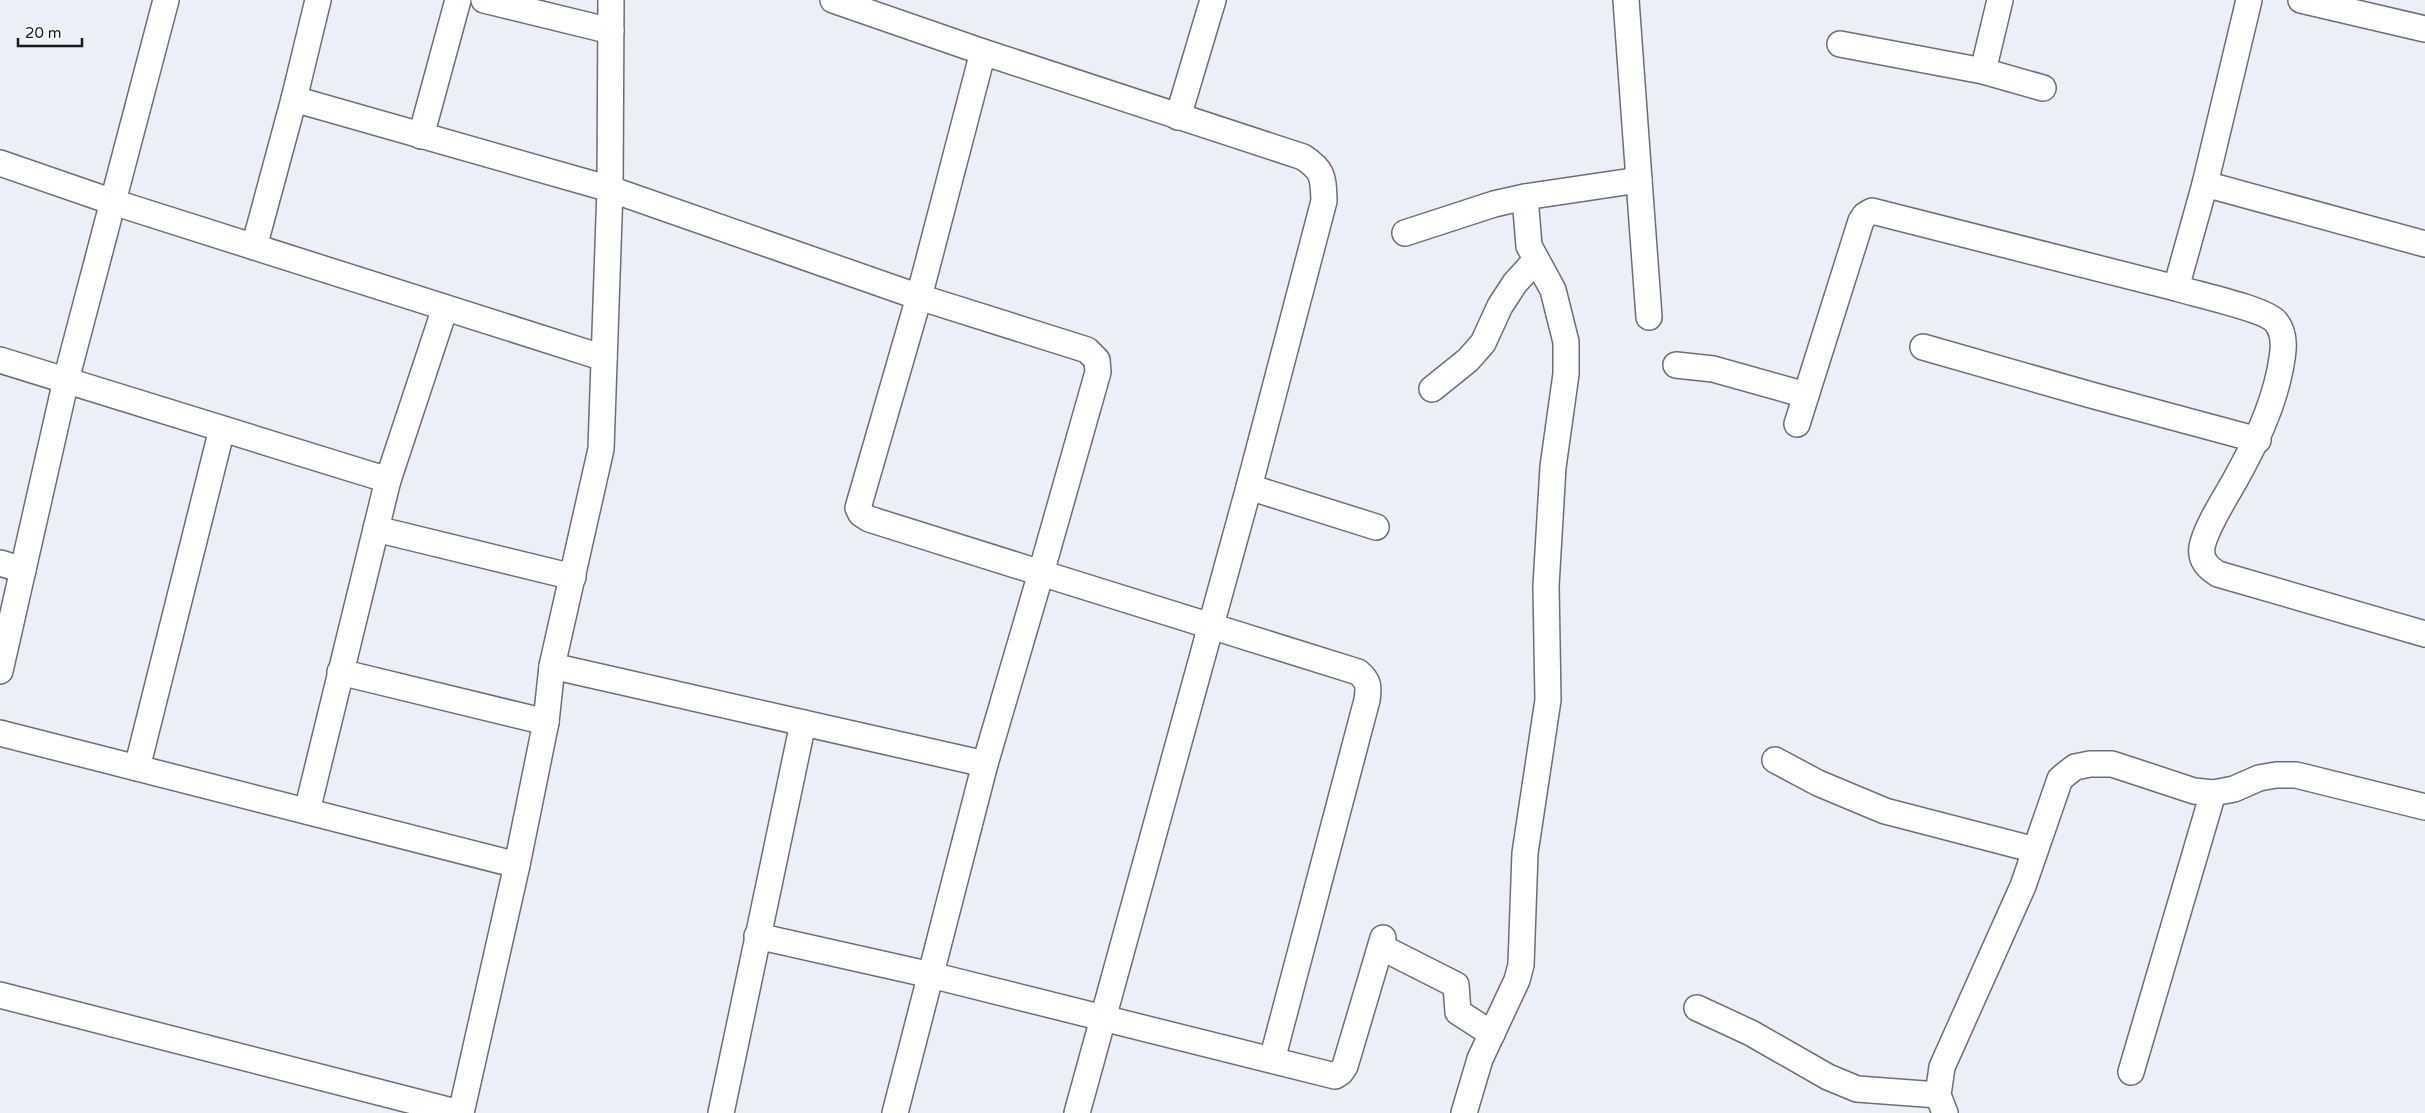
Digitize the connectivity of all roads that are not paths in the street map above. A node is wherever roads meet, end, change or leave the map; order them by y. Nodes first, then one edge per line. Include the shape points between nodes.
1 (166, 0) edge
2 (318, 0) edge
3 (458, 0) edge
4 (484, 0) edge
5 (611, 0) edge
6 (833, 0) edge
7 (1213, 0) edge
8 (1626, 0) edge
9 (2000, 0) edge
10 (2249, 0) edge
11 (2301, 0) edge
12 (2377, 8) edge
13 (2425, 28) edge
14 (611, 31) junction
15 (1840, 44) dead end
16 (983, 52) junction
17 (1982, 71) junction
18 (2043, 88) dead end
19 (294, 99) junction
20 (1178, 117) junction
21 (421, 136) junction
22 (0, 163) edge
23 (1639, 180) junction
24 (2206, 184) junction
25 (610, 190) junction
26 (1525, 197) junction
27 (113, 202) junction
28 (1405, 233) dead end
29 (2425, 244) edge
30 (254, 247) junction
31 (1536, 260) junction
32 (2176, 288) junction
33 (919, 297) junction
34 (445, 308) junction
35 (1650, 317) dead end
36 (1923, 347) dead end
37 (604, 358) junction
38 (0, 360) edge
39 (1676, 365) dead end
40 (66, 380) junction
41 (1432, 389) dead end
42 (1806, 395) junction
43 (1797, 424) dead end
44 (222, 429) junction
45 (2258, 440) junction
46 (388, 480) junction
47 (1249, 487) junction
48 (1376, 527) dead end
49 (376, 529) junction
50 (12, 567) edge
51 (1040, 573) junction
52 (573, 577) junction
53 (1210, 626) junction
54 (2425, 634) edge
55 (552, 666) junction
56 (0, 671) edge
57 (340, 672) junction
58 (546, 722) junction
59 (803, 723) junction
60 (0, 733) edge
61 (1775, 760) dead end
62 (985, 764) junction
63 (137, 768) junction
64 (2213, 793) junction
65 (2425, 807) edge
66 (307, 811) junction
67 (2036, 850) junction
68 (517, 865) junction
69 (757, 936) junction
70 (931, 975) junction
71 (0, 995) edge
72 (1697, 1008) dead end
73 (1104, 1017) junction
74 (1492, 1034) junction
75 (1272, 1060) junction
76 (2131, 1072) dead end
77 (1941, 1104) edge
78 (460, 1113) edge
79 (721, 1113) edge
80 (895, 1113) edge
81 (1077, 1113) edge
82 (1464, 1113) edge

1 - 27 street
2 - 19 street
3 - 21 street
4 - 14 street
5 - 14 street
6 - 16 street
7 - 20 street
8 - 23 street
9 - 17 street
10 - 24 street
11 - 12 street
12 - 13 street
14 - 25 street
15 - 17 street
16 - 20 street
16 - 33 street
17 - 18 street
19 - 21 street
19 - 30 street
20 - 47 street via 1303,157 1318,167 1323,180 1324,201
21 - 25 street
22 - 27 street
23 - 26 street
23 - 35 street
24 - 29 street
24 - 32 street
25 - 33 street
25 - 37 street
26 - 28 street
26 - 31 street via 1529,246
27 - 30 street
27 - 40 street
30 - 34 street
31 - 41 street via 1500,306 1483,343 1468,360
31 - 74 street via 1553,290 1566,342 1566,374 1553,467 1546,577 1548,700 1524,853 1521,965
32 - 42 street via 1872,211 1861,221
32 - 45 street via 2260,312 2276,321 2283,338 2283,354
33 - 51 street via 1087,350 1097,360 1098,372
33 - 51 street via 858,508 870,519
34 - 37 street
34 - 46 street
36 - 45 street
37 - 52 street via 601,449
38 - 40 street
39 - 42 street via 1713,369
40 - 44 street
40 - 50 street
42 - 43 street
44 - 46 street
44 - 63 street
45 - 54 street via 2202,547 2203,560 2208,568 2218,574
46 - 49 street
47 - 48 street
47 - 53 street
49 - 52 street
49 - 57 street
50 - 56 street
51 - 53 street
51 - 62 street
52 - 55 street
53 - 73 street
53 - 75 street via 1358,672 1366,678 1369,687
55 - 58 street
55 - 59 street
57 - 58 street
57 - 66 street
58 - 68 street
59 - 62 street
59 - 69 street
60 - 63 street
61 - 67 street via 1818,783 1885,811
62 - 70 street
63 - 66 street
64 - 65 street via 2234,789 2258,778 2296,775
64 - 67 street via 2194,791 2112,764 2076,767 2060,779
64 - 76 street
66 - 68 street
67 - 77 street via 1942,1067
68 - 78 street
69 - 70 street
69 - 79 street
70 - 73 street
70 - 80 street
71 - 78 street
72 - 77 street via 1857,1089
73 - 75 street
73 - 81 street
74 - 75 street via 1458,1012 1456,985 1382,943 1342,1072 1335,1076 1326,1075
74 - 82 street via 1480,1059

